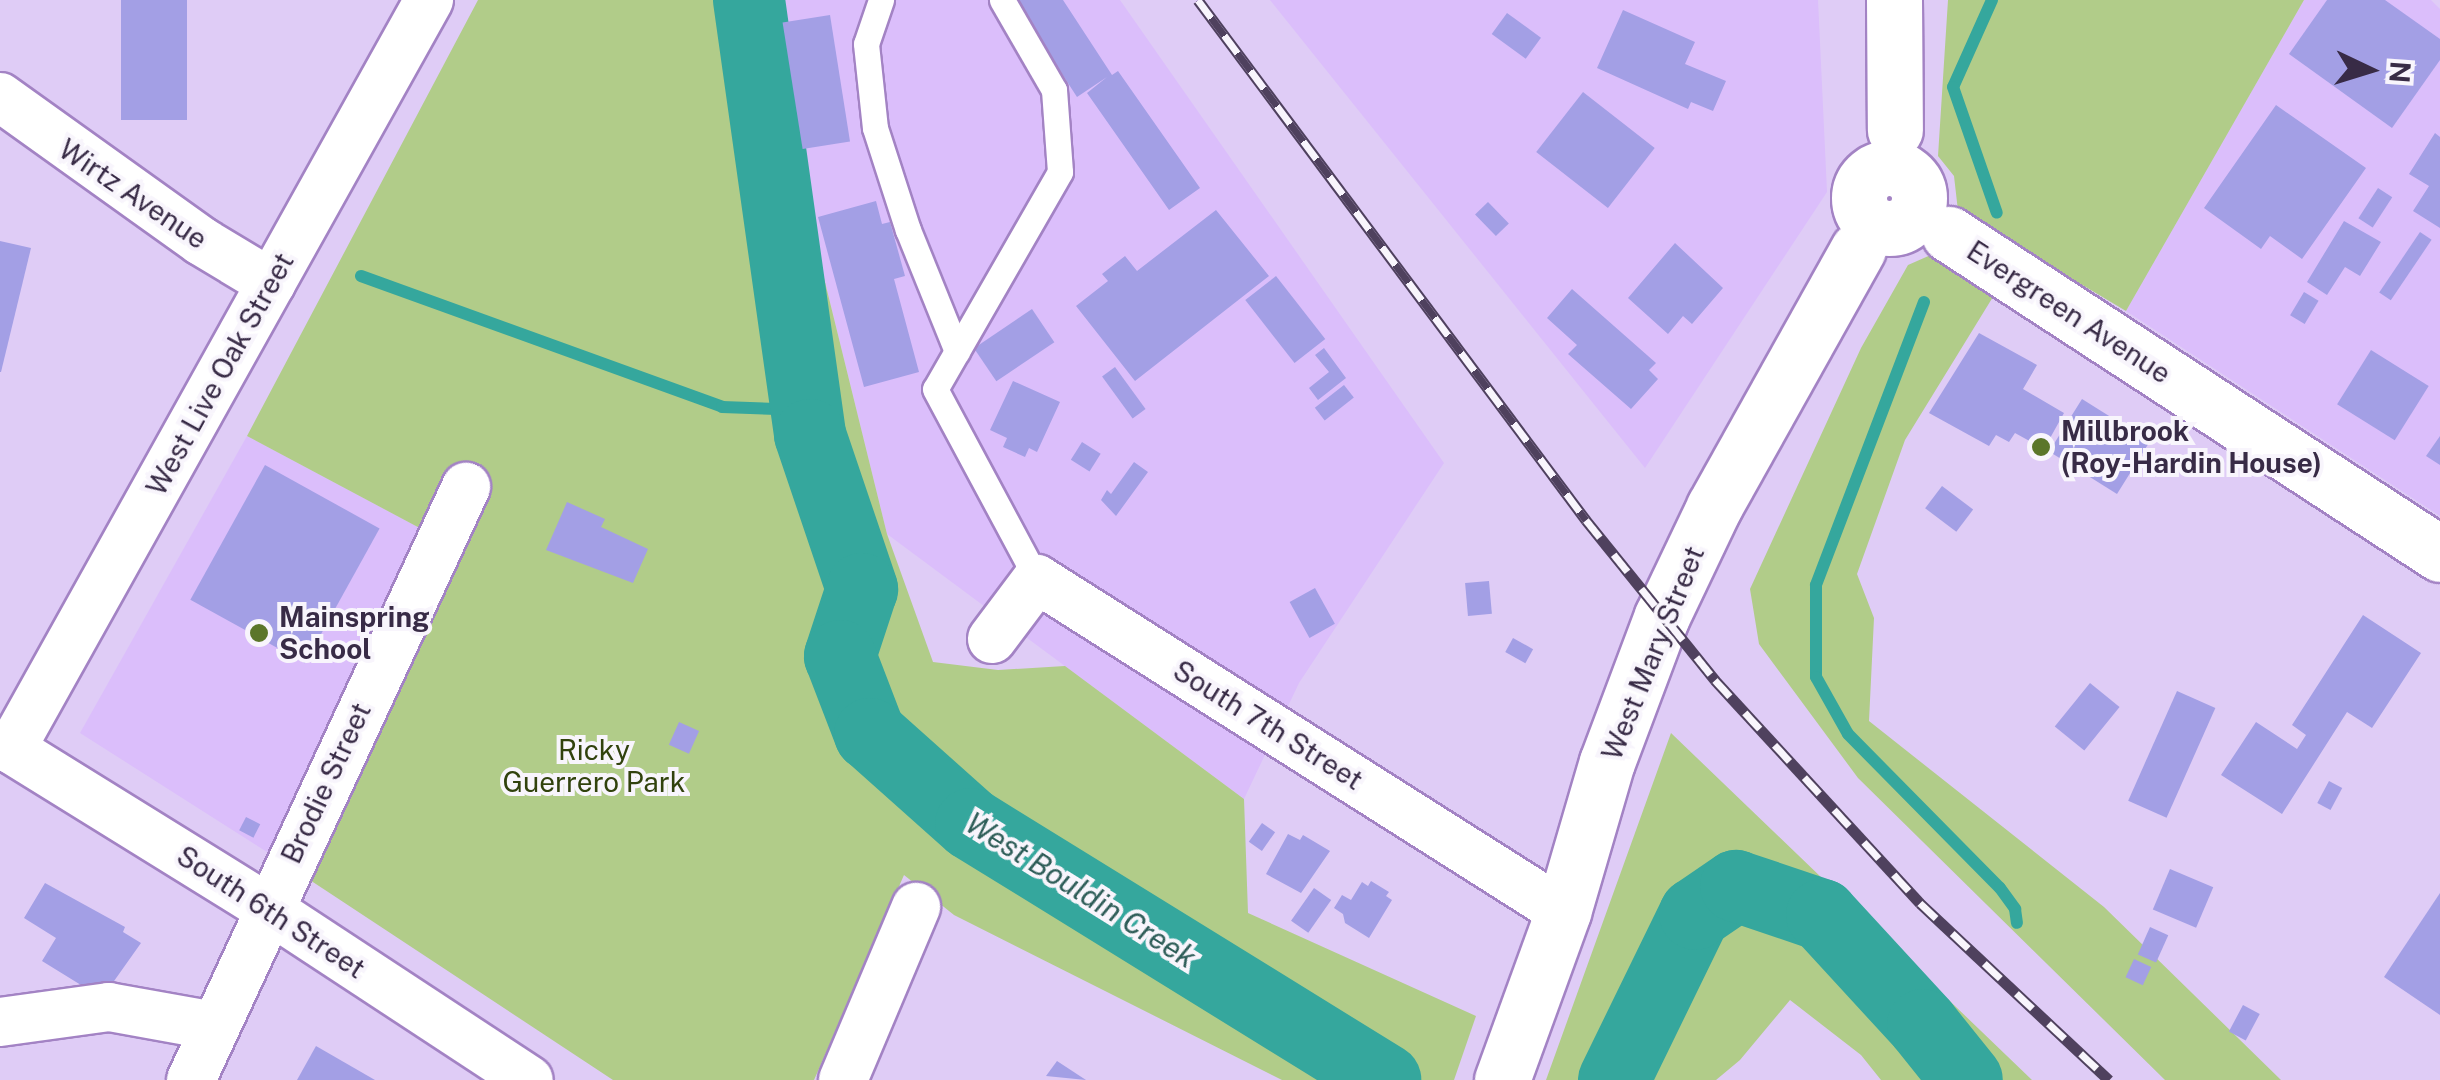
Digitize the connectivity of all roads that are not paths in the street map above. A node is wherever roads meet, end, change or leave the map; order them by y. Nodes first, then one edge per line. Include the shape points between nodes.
1 (429, 0) edge
2 (881, 0) edge
3 (1002, 0) edge
4 (1894, 0) edge
5 (0, 97) edge
6 (1896, 202) junction
7 (271, 283) junction
8 (956, 351) junction
9 (466, 487) dead end
10 (2440, 554) edge
11 (1037, 578) junction
12 (992, 639) dead end
13 (11, 748) joint
14 (916, 907) dead end
15 (267, 908) junction
16 (1562, 912) junction
17 (0, 1022) edge
18 (215, 1026) junction
19 (191, 1080) edge
20 (529, 1080) edge
21 (843, 1080) edge
22 (1502, 1080) edge

1 - 7 street, West Live Oak Street
2 - 8 lane via 866,44 875,128
3 - 8 lane via 1054,90 1060,172
4 - 6 street, West Mary Street
5 - 7 street, Wirtz Avenue
6 - 10 street, Evergreen Avenue
6 - 16 street, West Mary Street via 1714,506 1662,616 1607,762
7 - 13 street, West Live Oak Street
8 - 11 lane via 935,389
9 - 15 street, Brodie Street
11 - 12 street
11 - 16 street, South 7th Street
13 - 15 street, South 6th Street
14 - 21 street
15 - 18 street, Brodie Street
15 - 20 street, South 6th Street
16 - 22 street, West Mary Street
17 - 18 street via 109,1006
18 - 19 street, Brodie Street

